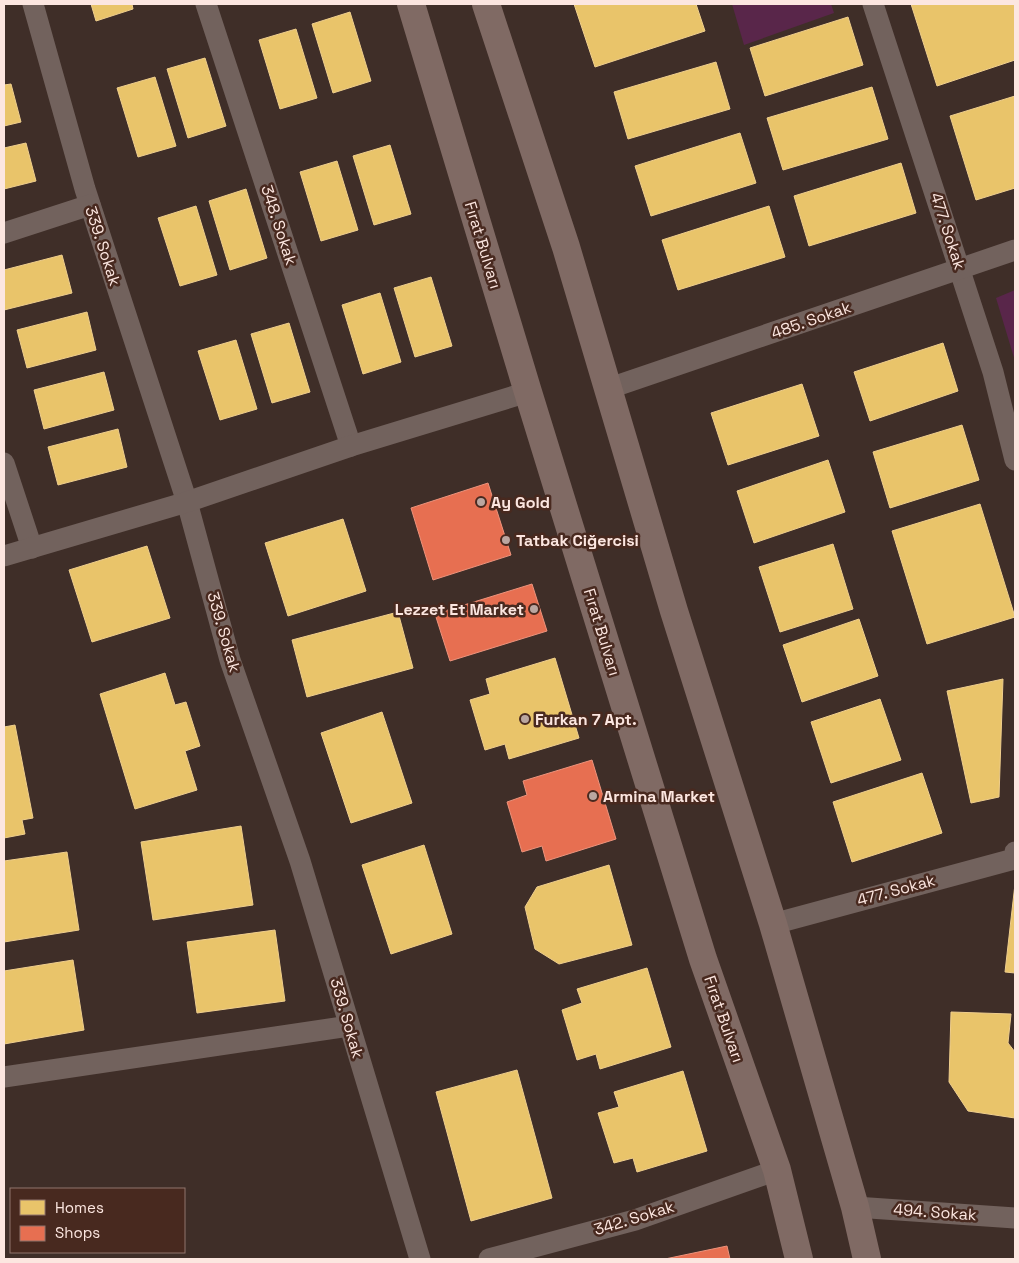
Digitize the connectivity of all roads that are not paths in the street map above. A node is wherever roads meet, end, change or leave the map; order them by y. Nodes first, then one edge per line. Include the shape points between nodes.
1 (33, 4) edge
2 (206, 4) edge
3 (411, 4) edge
4 (486, 4) edge
5 (872, 4) edge
6 (90, 205) junction
7 (4, 233) edge
8 (1015, 250) edge
9 (960, 269) junction
10 (607, 389) junction
11 (528, 392) junction
12 (351, 446) junction
13 (1015, 460) edge
14 (4, 463) edge
15 (187, 502) junction
16 (32, 548) junction
17 (4, 556) edge
18 (1015, 852) edge
19 (773, 924) junction
20 (349, 1026) junction
21 (4, 1077) edge
22 (777, 1170) junction
23 (854, 1207) junction
24 (1015, 1218) edge
25 (420, 1259) edge
26 (489, 1259) edge
27 (799, 1259) edge
28 (867, 1259) edge

1 - 6 street, 339. Sokak
2 - 12 street, 348. Sokak
3 - 11 main road, Fırat Bulvarı
4 - 10 main road via 566,247
5 - 9 street, 477. Sokak
6 - 7 street
6 - 15 street, 339. Sokak
8 - 9 street, 485. Sokak
9 - 10 street, 485. Sokak
9 - 13 street, 477. Sokak via 993,372
10 - 19 main road
11 - 12 street
11 - 22 main road, Fırat Bulvarı via 703,959
12 - 15 street
14 - 16 street
15 - 16 street
15 - 20 street, 339. Sokak via 230,660 300,861
16 - 17 street
18 - 19 street, 477. Sokak via 1014,859
19 - 23 main road
20 - 21 street
20 - 25 street, 339. Sokak
22 - 26 street, 342. Sokak via 635,1220
22 - 27 main road, Fırat Bulvarı
23 - 24 street, 494. Sokak
23 - 28 main road

